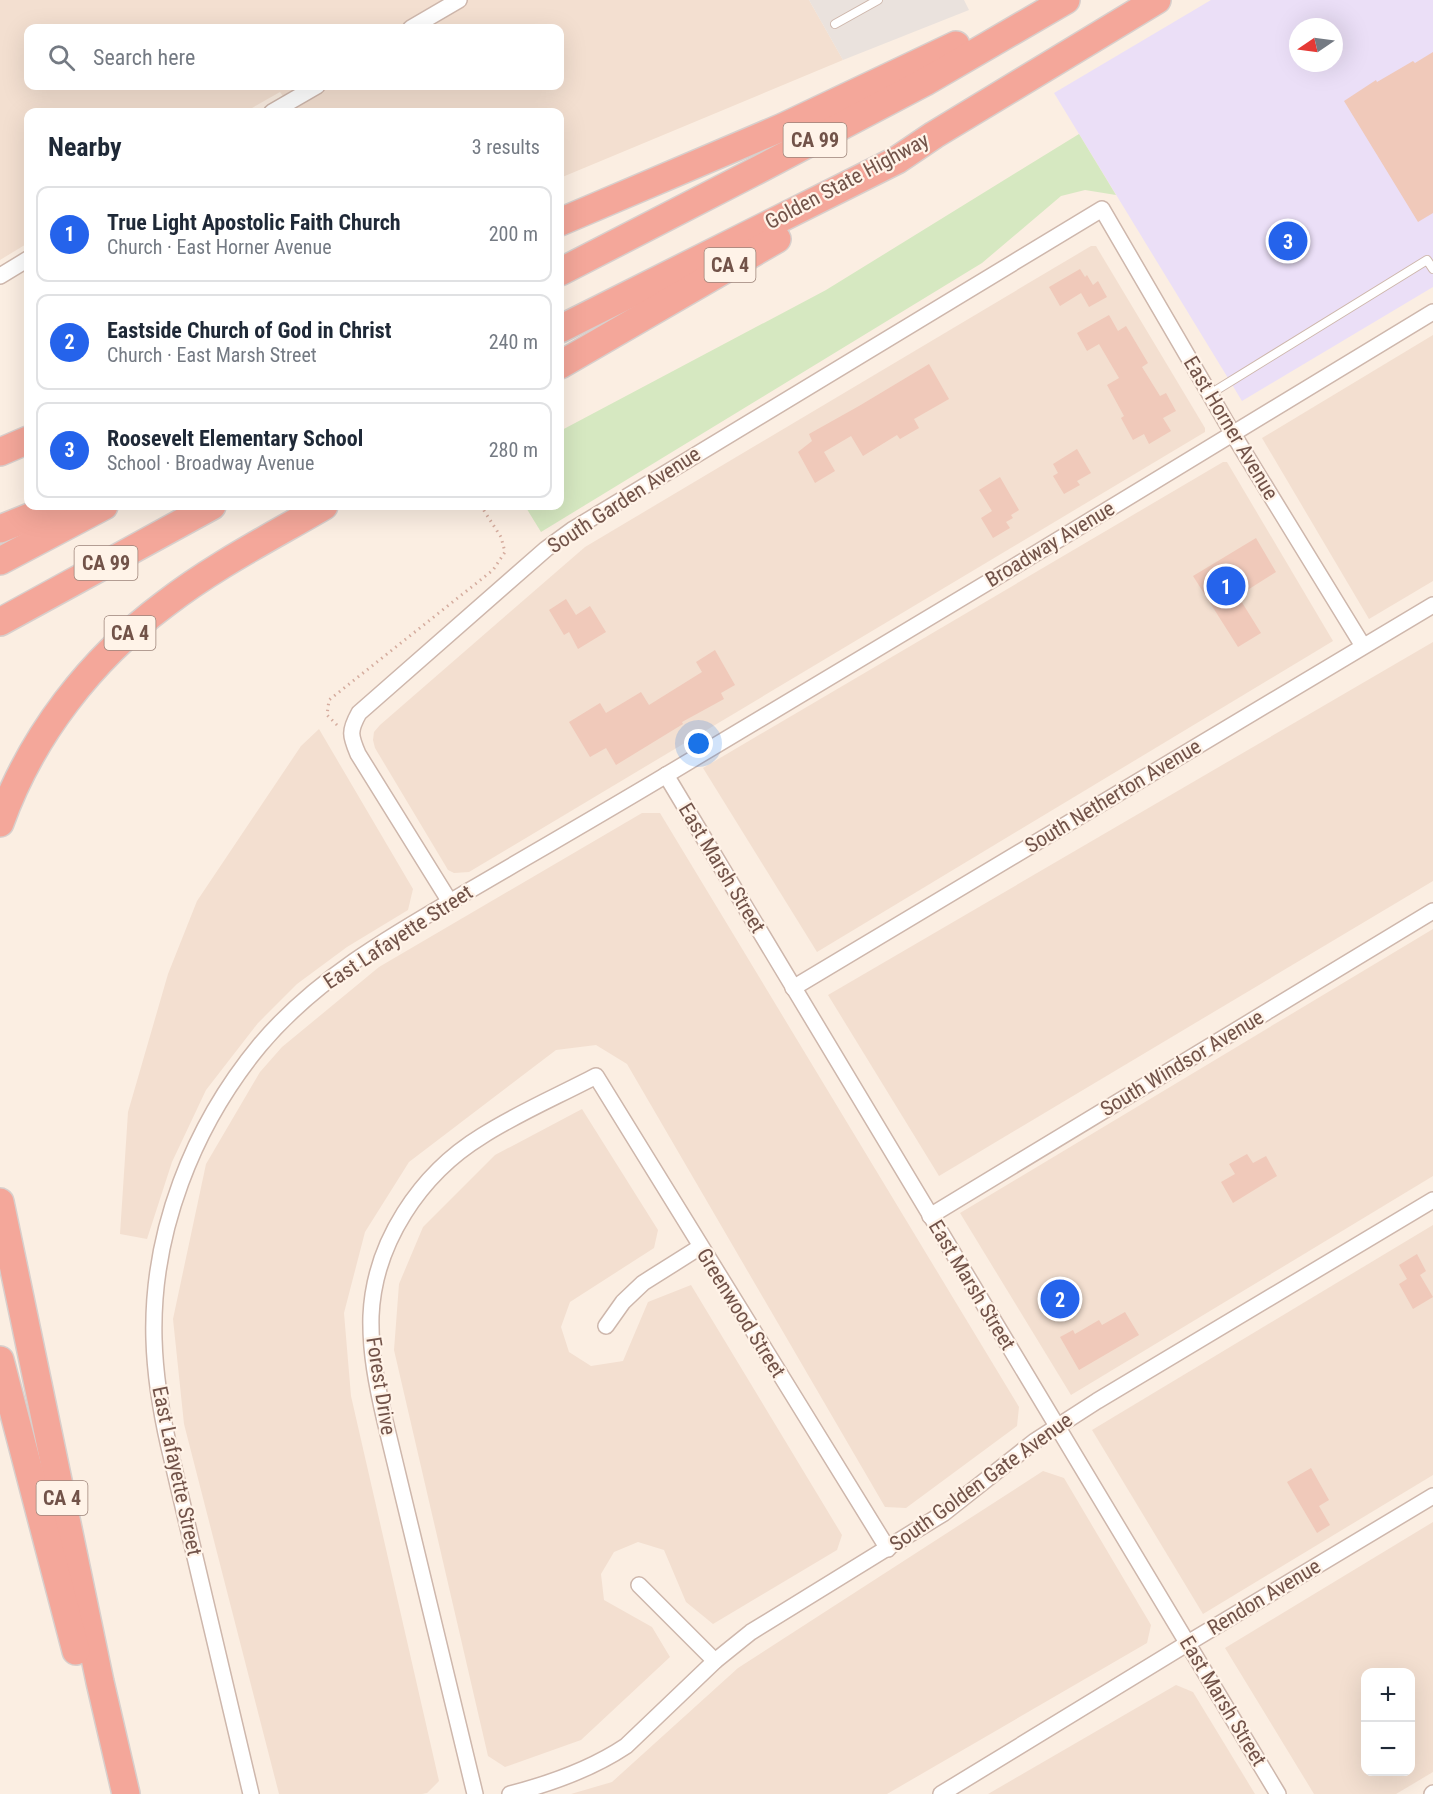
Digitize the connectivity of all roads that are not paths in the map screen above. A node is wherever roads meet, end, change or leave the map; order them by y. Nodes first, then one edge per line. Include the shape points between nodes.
1 (459, 0) edge
2 (878, 0) edge
3 (1045, 0) edge
4 (1066, 0) edge
5 (1157, 0) edge
6 (418, 24) edge
7 (836, 24) dead end
8 (309, 90) edge
9 (279, 108) edge
10 (897, 160) junction
11 (1102, 208) joint
12 (564, 220) edge
13 (24, 261) edge
14 (1433, 269) edge
15 (564, 270) edge
16 (0, 276) edge
17 (1433, 312) edge
18 (564, 327) edge
19 (564, 363) edge
20 (1210, 394) junction
21 (1233, 434) junction
22 (24, 442) edge
23 (0, 452) edge
24 (47, 510) edge
25 (96, 510) edge
26 (205, 510) edge
27 (317, 510) edge
28 (0, 529) edge
29 (0, 561) edge
30 (1433, 605) edge
31 (0, 622) edge
32 (1363, 646) junction
33 (666, 775) junction
34 (0, 823) edge
35 (450, 902) junction
36 (1433, 911) edge
37 (793, 988) junction
38 (596, 1076) joint
39 (1433, 1200) edge
40 (0, 1202) edge
41 (930, 1216) junction
42 (700, 1247) junction
43 (606, 1326) dead end
44 (0, 1360) edge
45 (1057, 1426) junction
46 (1433, 1496) edge
47 (888, 1549) junction
48 (639, 1585) dead end
49 (1188, 1643) junction
50 (715, 1661) junction
51 (116, 1794) edge
52 (126, 1794) edge
53 (251, 1794) edge
54 (475, 1794) edge
55 (510, 1794) edge
56 (941, 1794) edge
57 (1278, 1794) edge

1 - 6 street
2 - 7 lane
3 - 12 highway via 783,127
4 - 15 highway, CA 99 via 915,87
5 - 10 highway, Golden State Highway / CA 99
8 - 9 street
10 - 18 highway, Golden State Highway / CA 99
10 - 19 highway, CA 4 via 792,231
11 - 20 street, East Horner Avenue
11 - 35 street, South Garden Avenue via 572,530 359,714 351,738 358,754
13 - 16 street
14 - 20 lane via 1427,260
17 - 21 street, Broadway Avenue
20 - 21 street, East Horner Avenue
21 - 32 street, East Horner Avenue
21 - 33 street, Broadway Avenue
22 - 23 highway
24 - 28 highway
25 - 29 highway, CA 99
26 - 31 highway, CA 99
27 - 34 highway, CA 4 via 165,603 103,658 47,727
30 - 32 street, South Netherton Avenue
32 - 37 street, South Netherton Avenue
33 - 35 street, East Lafayette Street
33 - 37 street, East Marsh Street
35 - 53 street, East Lafayette Street via 372,948 313,992 261,1044 217,1106 200,1139 184,1173 166,1232 155,1306 160,1404
36 - 41 street, South Windsor Avenue
37 - 41 street, East Marsh Street
38 - 42 street, Greenwood Street
38 - 54 street, Forest Drive via 482,1136 441,1168 406,1208 383,1255 376,1281 371,1315 375,1378
39 - 45 street, South Golden Gate Avenue
40 - 52 highway, CA 4
41 - 45 street, East Marsh Street
42 - 43 street via 643,1283
42 - 47 street, Greenwood Street
44 - 51 highway
45 - 47 street, South Golden Gate Avenue via 944,1513
45 - 49 street, East Marsh Street
46 - 49 street, Rendon Avenue
47 - 50 street, South Golden Gate Avenue via 751,1632
48 - 50 street
49 - 56 street, Rendon Avenue
49 - 57 street, East Marsh Street
50 - 55 street, South Golden Gate Avenue via 610,1757

